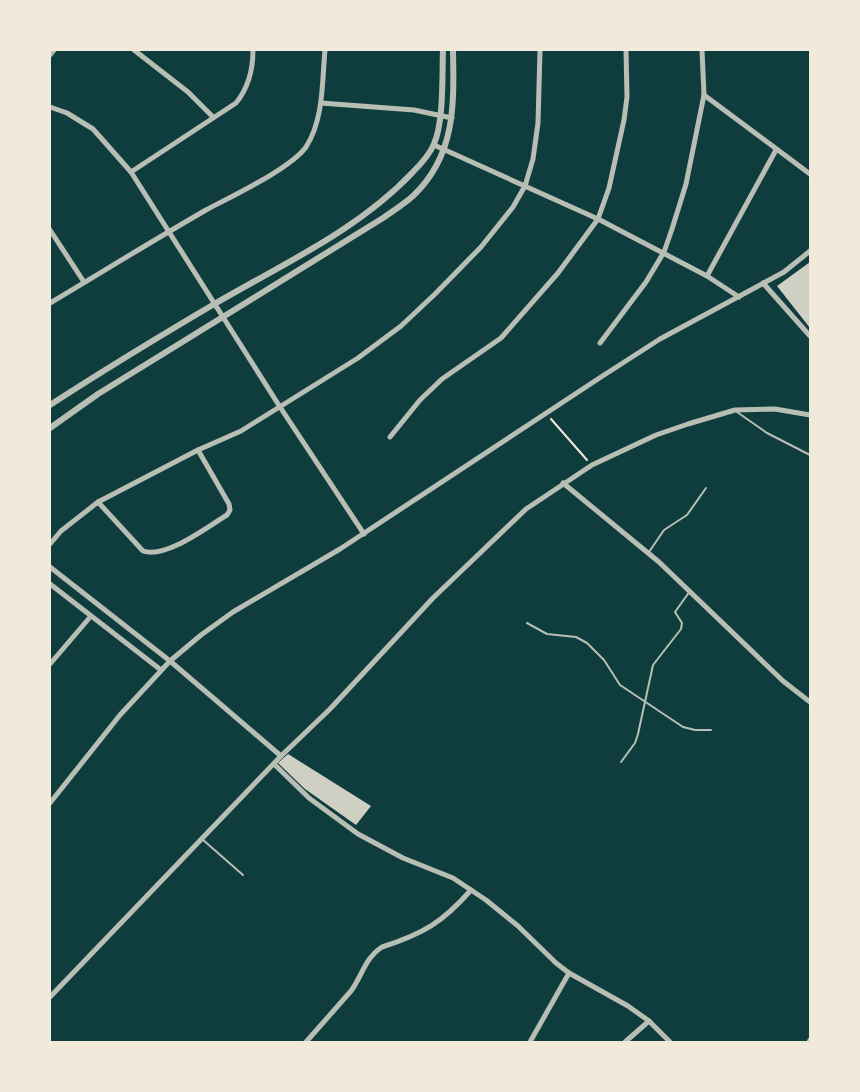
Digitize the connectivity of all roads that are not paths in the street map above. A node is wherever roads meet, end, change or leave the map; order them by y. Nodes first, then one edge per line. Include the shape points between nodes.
1 (54, 50) edge
2 (134, 50) edge
3 (253, 50) edge
4 (325, 50) edge
5 (443, 50) edge
6 (453, 50) edge
7 (540, 50) edge
8 (626, 50) edge
9 (702, 50) edge
10 (50, 55) edge
11 (704, 95) junction
12 (321, 103) junction
13 (50, 107) edge
14 (440, 115) junction
15 (213, 117) junction
16 (452, 118) junction
17 (434, 145) junction
18 (445, 149) junction
19 (776, 150) junction
20 (131, 172) junction
21 (810, 174) edge
22 (525, 186) junction
23 (598, 219) junction
24 (50, 230) edge
25 (170, 231) junction
26 (810, 250) edge
27 (664, 252) junction
28 (707, 276) junction
29 (84, 282) junction
30 (764, 283) junction
31 (739, 297) junction
32 (50, 303) edge
33 (215, 304) junction
34 (223, 316) junction
35 (810, 336) edge
36 (600, 343) dead end
37 (50, 405) edge
38 (280, 407) junction
39 (735, 410) junction
40 (810, 415) edge
41 (50, 428) edge
42 (390, 437) dead end
43 (198, 450) junction
44 (810, 455) edge
45 (563, 483) junction
46 (706, 488) dead end
47 (98, 501) junction
48 (364, 534) junction
49 (50, 544) edge
50 (648, 554) junction
51 (50, 567) edge
52 (50, 584) edge
53 (690, 591) junction
54 (91, 616) junction
55 (527, 623) dead end
56 (170, 661) junction
57 (50, 664) edge
58 (161, 670) junction
59 (646, 702) junction
60 (810, 702) edge
61 (711, 730) dead end
62 (281, 756) junction
63 (621, 762) dead end
64 (274, 764) junction
65 (50, 803) edge
66 (202, 839) junction
67 (243, 875) dead end
68 (471, 890) junction
69 (569, 973) junction
70 (50, 998) edge
71 (649, 1021) junction
72 (306, 1042) edge
73 (530, 1042) edge
74 (625, 1042) edge
75 (670, 1042) edge

1 - 10 street
2 - 15 street
3 - 15 street via 251,77 244,93 236,103
4 - 12 street
5 - 14 street
6 - 16 street
7 - 22 street via 538,123
8 - 23 street via 627,97 613,170
9 - 11 street
11 - 19 street
11 - 27 street via 686,184
12 - 14 street
12 - 25 street via 305,148 288,164
13 - 20 street via 93,129
14 - 16 street
14 - 17 street
15 - 20 street
16 - 18 street
17 - 18 street
17 - 33 street via 393,193 358,220
18 - 22 street
18 - 34 street via 432,173 413,195 383,219
19 - 21 street
19 - 28 street
20 - 25 street
22 - 23 street
22 - 38 street via 481,247 401,326
23 - 27 street
23 - 42 street via 558,273 501,338 442,379
24 - 29 street
25 - 29 street
25 - 33 street
26 - 30 street
27 - 28 street
27 - 36 street
28 - 31 street
29 - 32 street
30 - 31 street
30 - 35 street
31 - 48 street via 660,339
33 - 34 street
33 - 37 street
34 - 38 street
34 - 41 street
38 - 43 street via 241,431
38 - 48 street
39 - 40 street via 775,409
39 - 44 lane via 767,433
39 - 45 street via 656,435
43 - 47 street
43 - 47 street via 230,510 166,551 143,551
45 - 50 street
45 - 62 street via 526,509 470,561
46 - 50 lane via 687,515 664,530
47 - 49 street
48 - 56 street via 233,612
50 - 53 street
51 - 56 street
52 - 54 street
53 - 59 lane via 675,612 681,629 653,665
53 - 60 street
54 - 57 street
54 - 58 street
55 - 59 lane via 547,634 576,637 587,643 620,685
56 - 58 street
56 - 62 street
58 - 65 street
59 - 61 lane via 683,727
59 - 63 lane via 635,743
62 - 64 street
64 - 66 street
64 - 68 street via 309,798 358,834
66 - 67 lane
66 - 70 street
68 - 69 street
68 - 72 street via 436,924 374,952 351,991
69 - 71 street
69 - 73 street
71 - 74 street
71 - 75 street

